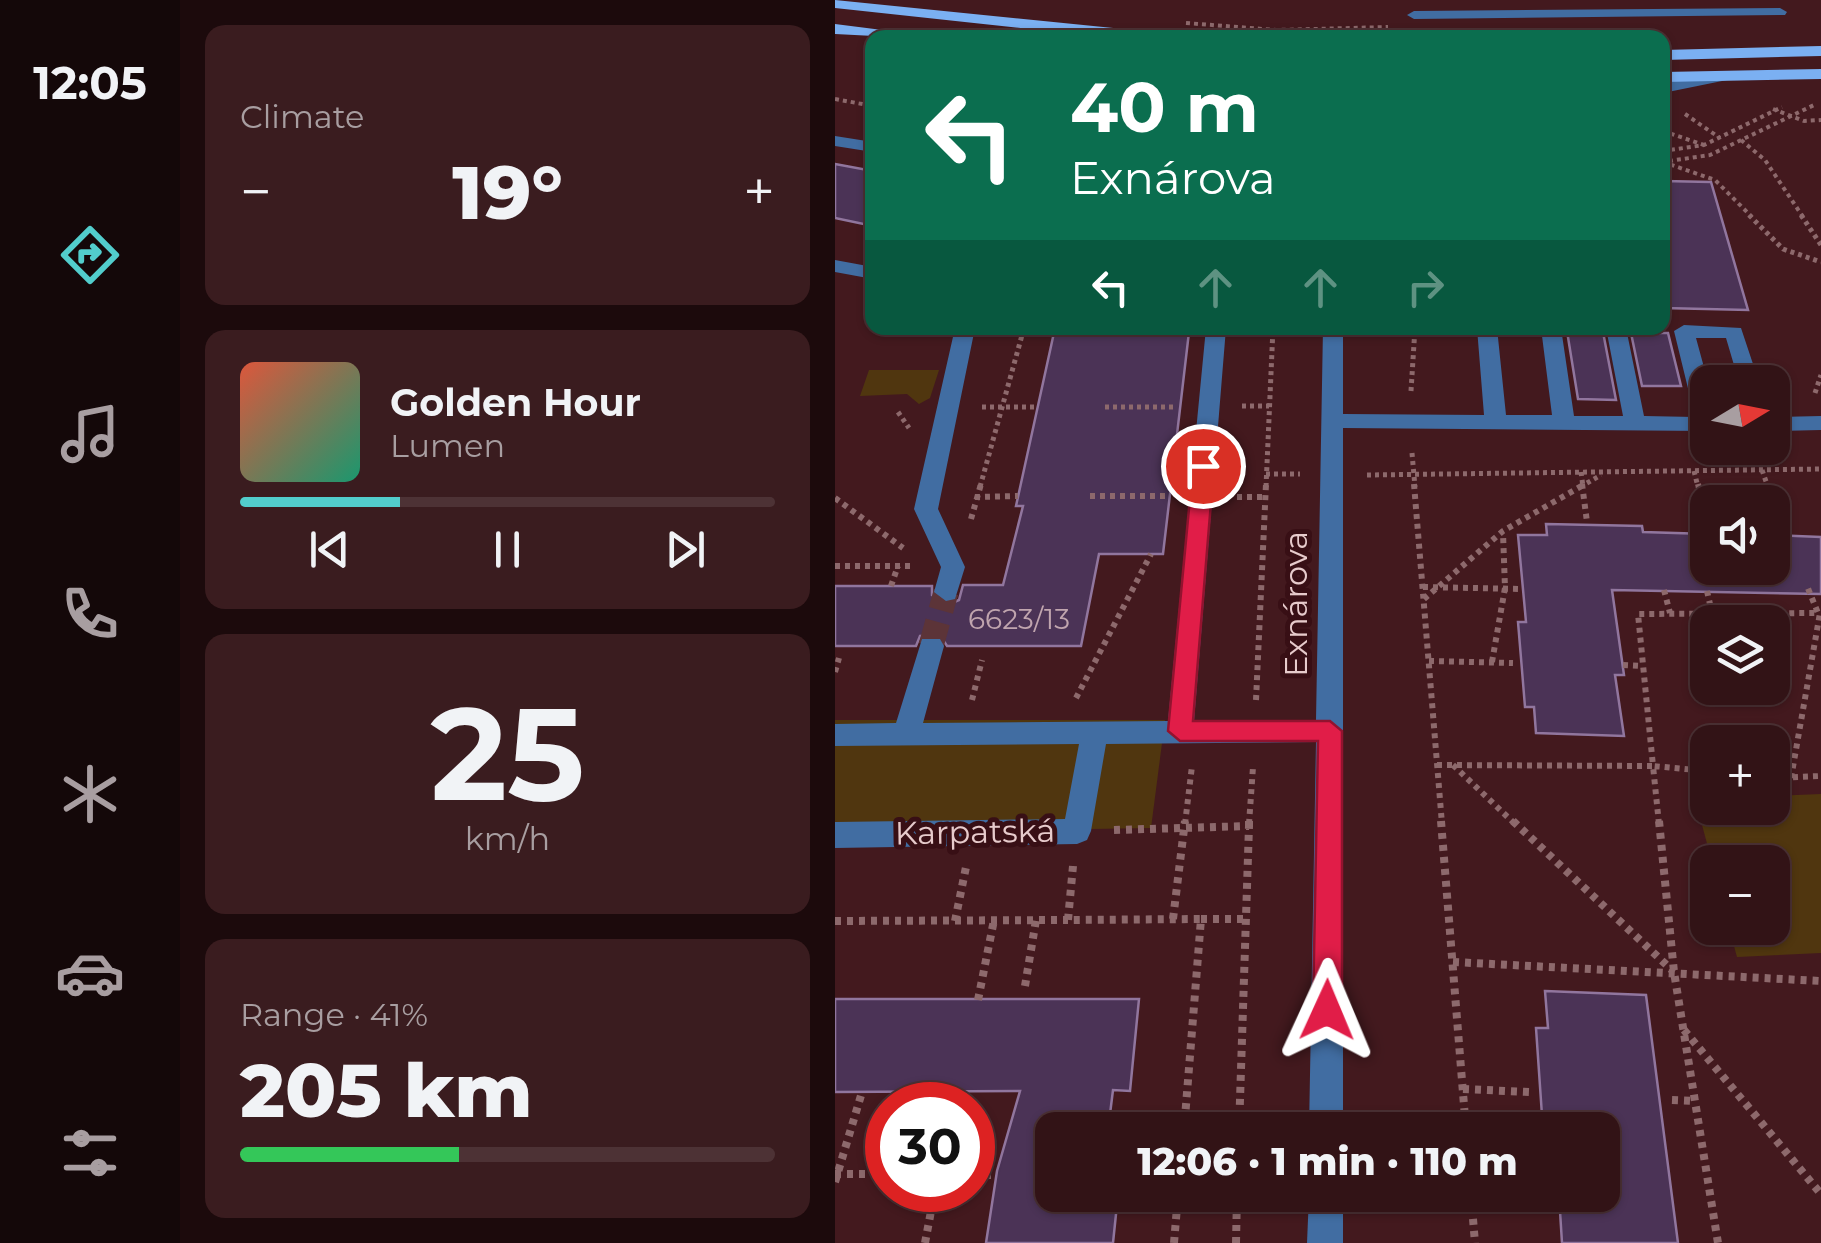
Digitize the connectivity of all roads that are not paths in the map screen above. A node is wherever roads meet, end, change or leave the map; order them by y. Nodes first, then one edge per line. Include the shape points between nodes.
1 (835, 4) edge
2 (1780, 12) dead end
3 (1414, 19) edge
4 (835, 29) edge
5 (1086, 30) edge
6 (865, 33) edge
7 (1821, 51) edge
8 (1670, 55) edge
9 (1821, 74) edge
10 (1670, 77) edge
11 (1721, 77) junction
12 (1670, 87) edge
13 (835, 141) edge
14 (865, 146) edge
15 (835, 266) edge
16 (865, 272) edge
17 (963, 335) edge
18 (1216, 335) edge
19 (1333, 335) edge
20 (1488, 335) edge
21 (1552, 335) edge
22 (1618, 335) edge
23 (1693, 365) edge
24 (1744, 365) edge
25 (1332, 422) junction
26 (1690, 422) edge
27 (1496, 424) junction
28 (1564, 424) junction
29 (1635, 424) junction
30 (1790, 424) edge
31 (1821, 424) edge
32 (946, 592) tunnel mouth
33 (931, 646) tunnel mouth
34 (1188, 731) junction
35 (1330, 731) junction
36 (906, 734) junction
37 (1094, 734) junction
38 (835, 735) edge
39 (835, 835) edge
40 (1326, 1112) edge
41 (1325, 1212) edge
42 (1325, 1243) edge

1 - 5 main road
2 - 3 street
4 - 6 main road
7 - 8 main road
9 - 11 main road
10 - 11 main road
11 - 12 street
13 - 14 street
15 - 16 street
17 - 32 street via 926,509 953,567
18 - 34 street
19 - 25 street, Exnárova
20 - 27 street
21 - 28 street
22 - 29 street
23 - 24 street via 1684,331 1734,332
25 - 27 street
25 - 35 street, Exnárova
26 - 29 street
27 - 28 street
28 - 29 street
30 - 31 street
33 - 36 street
34 - 35 street
34 - 37 street
35 - 40 street
36 - 37 street
36 - 38 street
37 - 39 street, Karpatská via 1077,830
41 - 42 street

